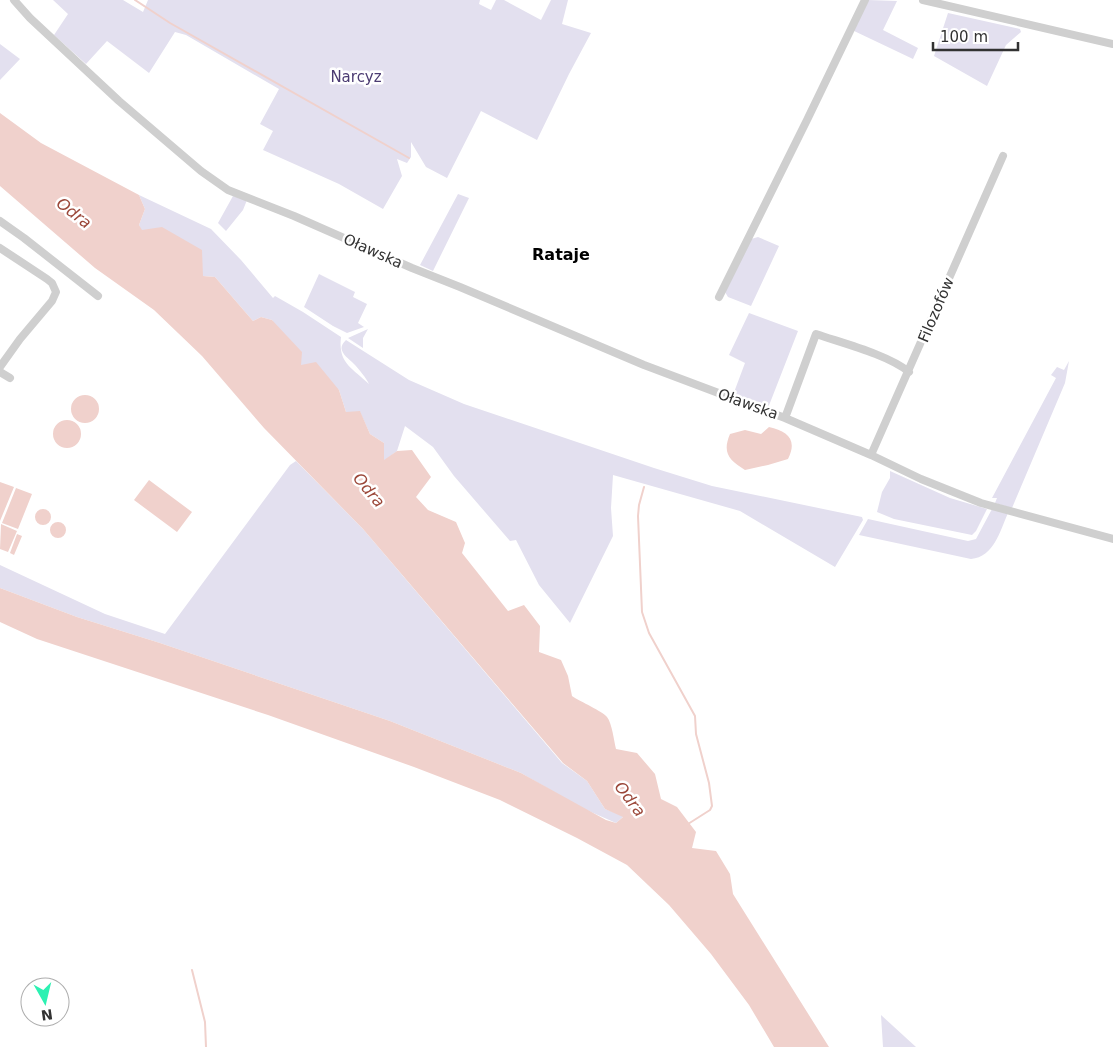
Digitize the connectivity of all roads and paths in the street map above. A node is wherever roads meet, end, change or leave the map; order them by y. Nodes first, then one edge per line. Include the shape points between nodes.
1 (14, 0) edge
2 (865, 0) edge
3 (923, 0) edge
4 (1113, 44) edge
5 (1003, 156) dead end
6 (0, 221) edge
7 (0, 248) edge
8 (98, 296) dead end
9 (718, 297) dead end
10 (0, 367) edge
11 (0, 372) edge
12 (909, 372) junction
13 (10, 378) dead end
14 (785, 418) junction
15 (871, 455) junction
16 (1113, 539) edge

1 - 14 street, Oławska via 119,101 228,190 644,365
2 - 9 street
3 - 4 street
5 - 12 street, Filozofów
6 - 8 street
7 - 10 street via 47,279 56,292
11 - 13 street
12 - 14 street, Oławska via 903,366 864,350 816,334
12 - 15 street, Filozofów
14 - 15 street, Oławska
15 - 16 street, Oławska via 980,503

